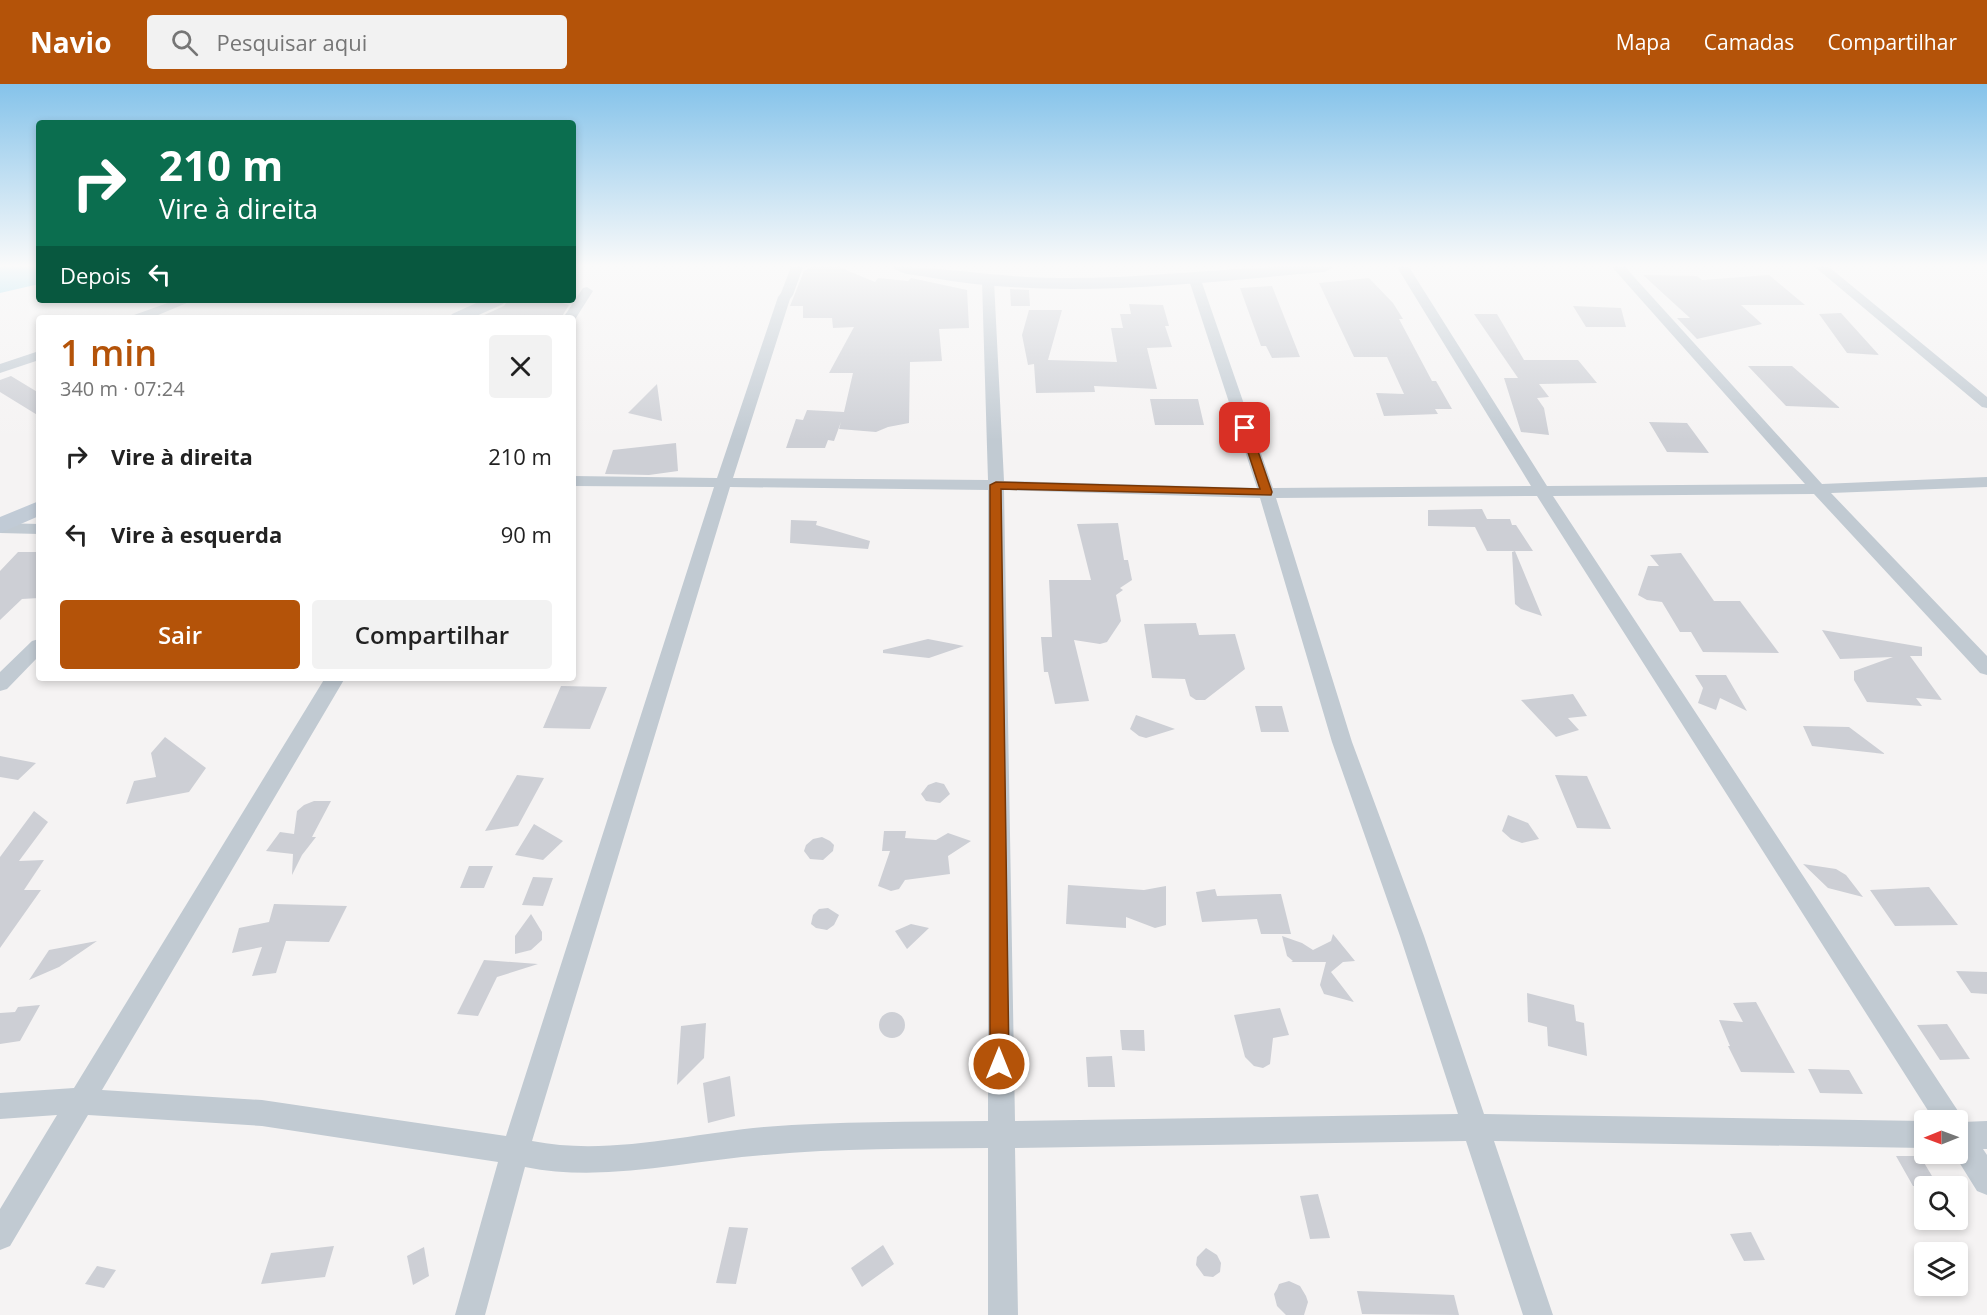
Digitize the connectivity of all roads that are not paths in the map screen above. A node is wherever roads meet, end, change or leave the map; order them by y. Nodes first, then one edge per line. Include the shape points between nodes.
1 (775, 324) edge
2 (990, 324) edge
3 (1210, 324) edge
4 (1439, 324) edge
5 (1670, 324) edge
6 (1891, 324) edge
7 (36, 356) edge
8 (0, 369) edge
9 (1987, 404) edge
10 (576, 482) edge
11 (1987, 482) edge
12 (723, 483) junction
13 (996, 485) junction
14 (1818, 489) junction
15 (1267, 492) junction
16 (1543, 492) junction
17 (36, 509) edge
18 (0, 527) edge
19 (36, 529) edge
20 (36, 648) edge
21 (1987, 668) edge
22 (332, 681) edge
23 (0, 684) edge
24 (80, 1101) junction
25 (0, 1106) edge
26 (1942, 1110) edge
27 (1477, 1127) junction
28 (1000, 1133) junction
29 (1968, 1133) edge
30 (1914, 1135) edge
31 (1987, 1135) edge
32 (515, 1151) junction
33 (1968, 1151) edge
34 (1987, 1181) edge
35 (0, 1236) edge
36 (470, 1315) edge
37 (1003, 1315) edge
38 (1538, 1315) edge

1 - 12 street
2 - 13 street
3 - 15 street
4 - 16 street
5 - 14 street
6 - 9 street
7 - 8 street
10 - 12 street
11 - 14 street
12 - 13 street
12 - 32 street
13 - 15 street
13 - 28 street
14 - 16 street
14 - 21 street
15 - 16 street
15 - 27 street via 1342,742
16 - 26 street
17 - 18 main road
18 - 19 street
20 - 23 street
22 - 24 street
24 - 25 street
24 - 32 street via 262,1113
24 - 35 street
27 - 28 street
27 - 30 street
27 - 38 street
28 - 32 street via 822,1137 606,1159 554,1159
28 - 37 street
29 - 31 street
32 - 36 street
33 - 34 street

